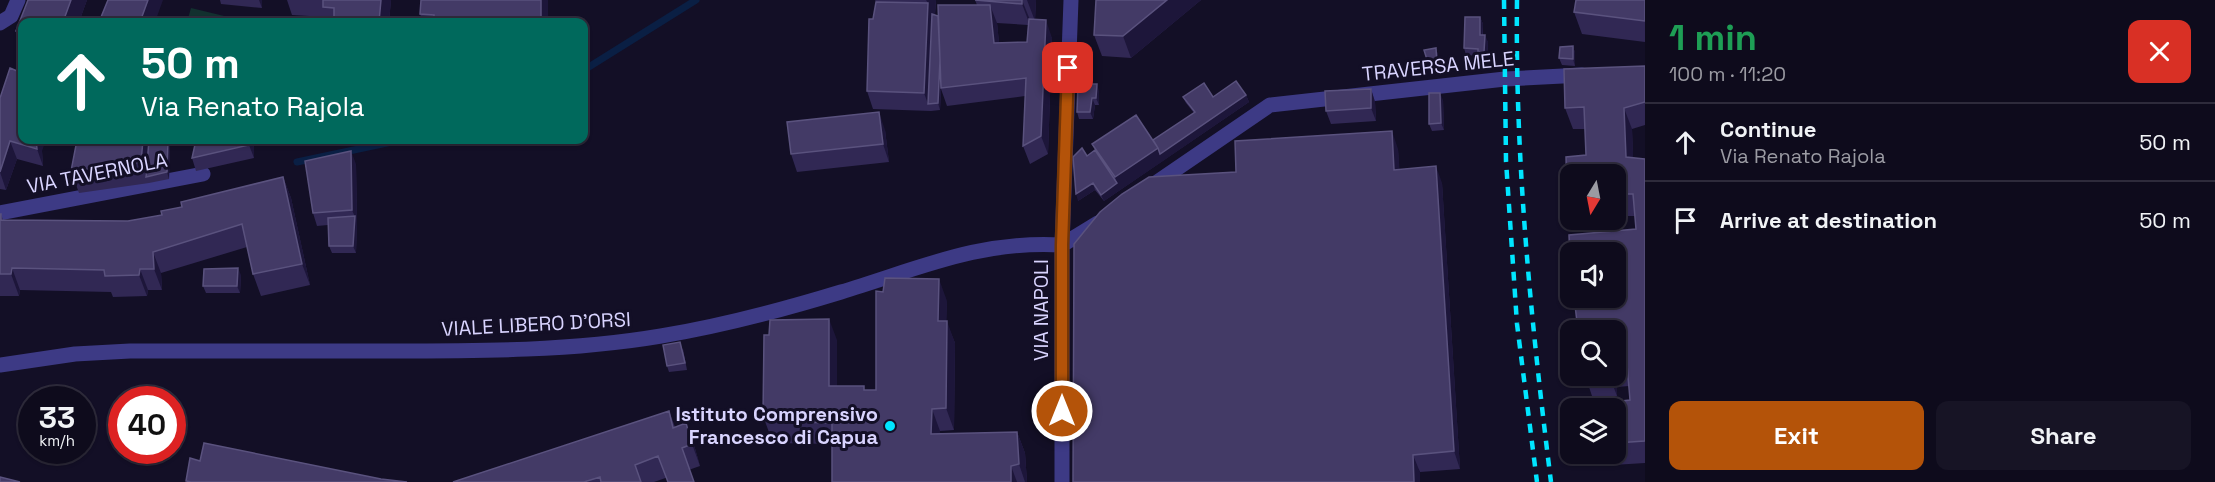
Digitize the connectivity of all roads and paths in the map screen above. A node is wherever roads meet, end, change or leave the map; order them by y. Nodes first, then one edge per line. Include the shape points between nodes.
1 (18, 0) edge
2 (1071, 0) edge
3 (0, 23) edge
4 (1598, 74) edge
5 (203, 174) dead end
6 (1142, 193) edge
7 (0, 213) edge
8 (1112, 213) edge
9 (1062, 245) junction
10 (0, 365) edge
11 (1062, 482) edge

1 - 3 street via 11,16
2 - 9 street, VIA NAPOLI
4 - 6 street, TRAVERSA MELE via 1505,79 1270,105
5 - 7 street, VIA TAVERNOLA
8 - 9 street
9 - 10 street, VIALE LIBERO D'ORSI via 994,246 702,329 613,344 464,351 130,351
9 - 11 street, VIA NAPOLI

